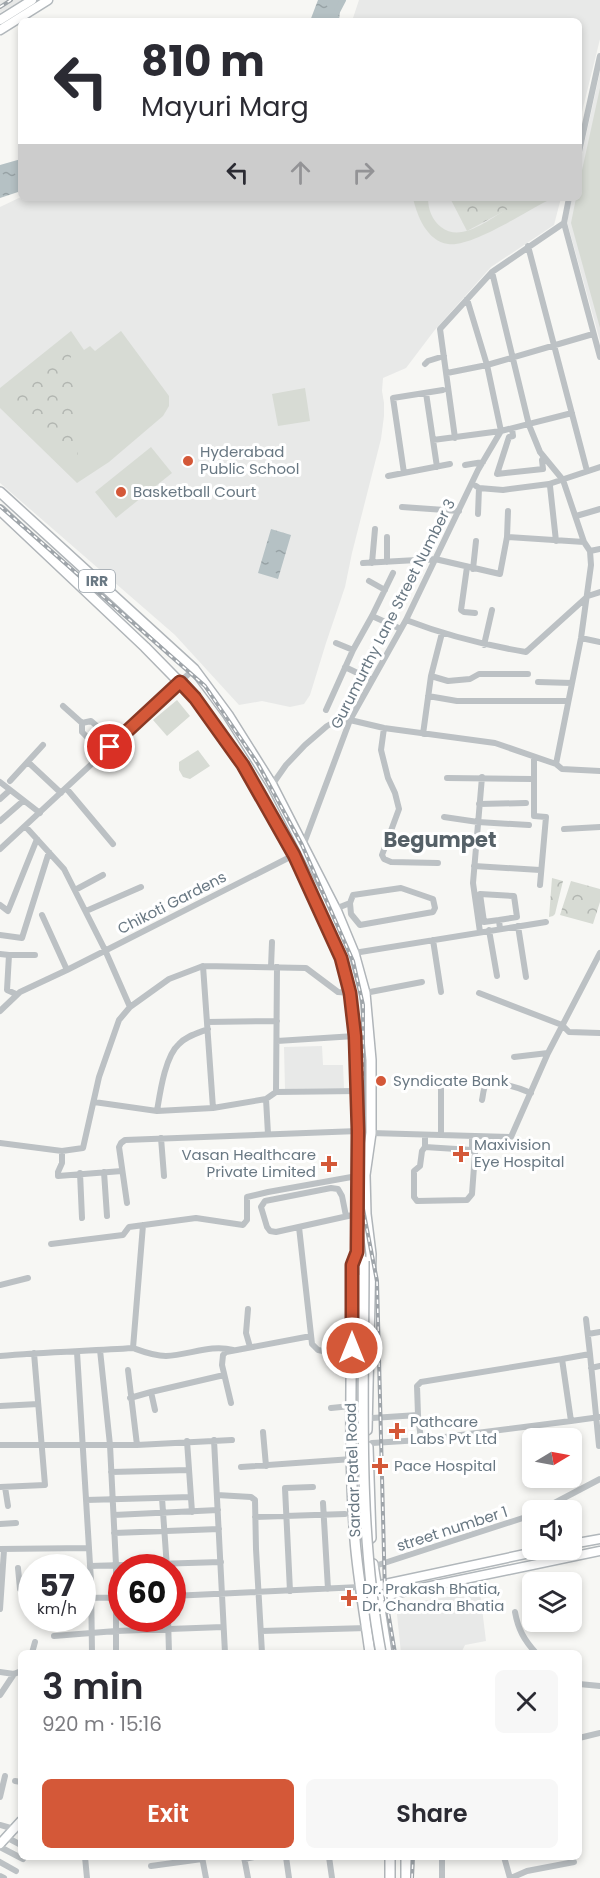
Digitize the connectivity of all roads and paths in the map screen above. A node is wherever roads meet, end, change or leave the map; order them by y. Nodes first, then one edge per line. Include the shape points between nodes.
1 (32, 0) edge
2 (48, 0) edge
3 (19, 18) edge
4 (18, 19) edge
5 (0, 20) edge
6 (0, 30) edge
7 (600, 56) edge
8 (582, 138) edge
9 (568, 201) edge
10 (564, 223) junction
11 (528, 246) junction
12 (492, 272) junction
13 (467, 299) junction
14 (593, 334) junction
15 (554, 345) junction
16 (444, 356) junction
17 (513, 357) junction
18 (600, 357) edge
19 (424, 364) dead end
20 (488, 365) junction
21 (447, 374) junction
22 (443, 390) dead end
23 (426, 393) junction
24 (572, 413) junction
25 (529, 425) junction
26 (512, 429) junction
27 (501, 431) junction
28 (455, 438) junction
29 (433, 440) junction
30 (544, 457) junction
31 (483, 462) junction
32 (450, 464) dead end
33 (465, 465) dead end
34 (437, 466) junction
35 (600, 467) edge
36 (587, 471) junction
37 (404, 473) junction
38 (388, 476) dead end
39 (563, 480) junction
40 (476, 486) junction
41 (550, 486) dead end
42 (0, 492) edge
43 (402, 507) dead end
44 (600, 509) edge
45 (0, 510) edge
46 (459, 511) junction
47 (508, 511) dead end
48 (478, 514) dead end
49 (576, 516) junction
50 (375, 529) dead end
51 (387, 537) dead end
52 (507, 537) junction
53 (476, 541) dead end
54 (556, 541) junction
55 (584, 542) junction
56 (600, 549) edge
57 (590, 551) junction
58 (435, 559) junction
59 (372, 562) junction
60 (387, 562) junction
61 (363, 563) dead end
62 (470, 568) junction
63 (393, 573) dead end
64 (369, 581) dead end
65 (385, 591) junction
66 (600, 592) edge
67 (588, 596) junction
68 (492, 610) dead end
69 (475, 613) dead end
70 (372, 616) junction
71 (406, 620) junction
72 (400, 629) junction
73 (442, 633) junction
74 (581, 638) junction
75 (600, 642) edge
76 (336, 643) dead end
77 (484, 645) junction
78 (353, 650) junction
79 (345, 667) junction
80 (194, 669) junction
81 (528, 674) dead end
82 (431, 676) junction
83 (372, 680) junction
84 (180, 682) junction
85 (538, 682) dead end
86 (572, 683) junction
87 (428, 696) junction
88 (568, 701) junction
89 (63, 706) dead end
90 (326, 710) dead end
91 (350, 720) junction
92 (82, 723) junction
93 (384, 728) junction
94 (100, 734) junction
95 (423, 734) junction
96 (43, 745) dead end
97 (112, 745) junction
98 (534, 757) junction
99 (28, 762) junction
100 (556, 764) junction
101 (600, 771) edge
102 (482, 777) junction
103 (447, 778) dead end
104 (533, 779) junction
105 (10, 781) dead end
106 (0, 782) edge
107 (272, 785) junction
108 (10, 790) junction
109 (64, 790) junction
110 (0, 799) edge
111 (23, 801) junction
112 (526, 803) dead end
113 (479, 804) junction
114 (40, 813) junction
115 (444, 818) dead end
116 (0, 821) edge
117 (478, 822) junction
118 (529, 825) dead end
119 (25, 826) junction
120 (600, 827) edge
121 (564, 829) dead end
122 (37, 839) junction
123 (113, 844) dead end
124 (303, 846) junction
125 (0, 849) edge
126 (49, 852) junction
127 (294, 855) junction
128 (438, 863) dead end
129 (474, 866) junction
130 (540, 870) junction
131 (103, 875) dead end
132 (540, 885) dead end
133 (141, 887) dead end
134 (75, 890) junction
135 (350, 903) junction
136 (0, 905) edge
137 (335, 909) junction
138 (86, 912) junction
139 (42, 915) dead end
140 (499, 920) junction
141 (357, 922) junction
142 (546, 922) dead end
143 (518, 926) junction
144 (500, 928) junction
145 (344, 929) junction
146 (489, 930) junction
147 (480, 932) junction
148 (0, 935) edge
149 (434, 940) junction
150 (272, 942) dead end
151 (105, 950) junction
152 (354, 953) junction
153 (600, 953) edge
154 (0, 954) edge
155 (9, 955) junction
156 (35, 955) dead end
157 (203, 966) junction
158 (274, 967) junction
159 (66, 970) junction
160 (497, 976) dead end
161 (526, 977) dead end
162 (422, 982) dead end
163 (441, 992) dead end
164 (350, 993) junction
165 (365, 993) junction
166 (479, 993) dead end
167 (16, 994) junction
168 (130, 1007) junction
169 (1, 1009) edge
170 (277, 1021) junction
171 (207, 1022) junction
172 (562, 1025) junction
173 (208, 1029) junction
174 (600, 1033) edge
175 (355, 1036) junction
176 (277, 1041) junction
177 (548, 1053) junction
178 (514, 1057) dead end
179 (441, 1087) dead end
180 (357, 1091) junction
181 (276, 1092) junction
182 (531, 1092) junction
183 (266, 1099) junction
184 (482, 1100) dead end
185 (94, 1102) junction
186 (213, 1108) junction
187 (157, 1111) junction
188 (358, 1131) junction
189 (372, 1133) junction
190 (268, 1134) junction
191 (425, 1135) junction
192 (441, 1135) junction
193 (472, 1136) junction
194 (160, 1138) junction
195 (0, 1143) edge
196 (425, 1147) junction
197 (472, 1150) junction
198 (62, 1151) junction
199 (122, 1171) junction
200 (104, 1172) junction
201 (80, 1173) junction
202 (164, 1176) dead end
203 (357, 1176) junction
204 (128, 1203) dead end
205 (362, 1214) junction
206 (107, 1216) dead end
207 (346, 1216) junction
208 (82, 1218) dead end
209 (143, 1225) junction
210 (299, 1227) junction
211 (51, 1244) dead end
212 (359, 1258) junction
213 (28, 1278) dead end
214 (0, 1285) edge
215 (248, 1309) dead end
216 (586, 1319) dead end
217 (600, 1332) edge
218 (588, 1334) junction
219 (311, 1336) junction
220 (250, 1347) junction
221 (133, 1348) junction
222 (352, 1348) junction
223 (100, 1350) junction
224 (234, 1350) junction
225 (77, 1352) junction
226 (34, 1353) junction
227 (590, 1354) junction
228 (0, 1356) edge
229 (562, 1359) junction
230 (600, 1366) edge
231 (591, 1368) junction
232 (128, 1370) dead end
233 (224, 1375) junction
234 (596, 1383) edge
235 (151, 1392) junction
236 (130, 1398) junction
237 (231, 1403) dead end
238 (38, 1404) junction
239 (0, 1406) edge
240 (351, 1406) junction
241 (331, 1408) dead end
242 (154, 1410) dead end
243 (418, 1415) junction
244 (598, 1417) edge
245 (372, 1418) dead end
246 (571, 1421) junction
247 (263, 1432) dead end
248 (214, 1440) junction
249 (232, 1440) dead end
250 (421, 1440) junction
251 (187, 1441) junction
252 (372, 1443) dead end
253 (42, 1444) junction
254 (82, 1444) junction
255 (0, 1445) edge
256 (110, 1445) junction
257 (137, 1445) junction
258 (599, 1446) edge
259 (352, 1459) junction
260 (266, 1466) junction
261 (241, 1467) dead end
262 (189, 1470) junction
263 (111, 1472) junction
264 (600, 1479) edge
265 (2, 1487) edge
266 (313, 1487) dead end
267 (217, 1495) junction
268 (191, 1497) junction
269 (162, 1498) junction
270 (113, 1499) junction
271 (86, 1500) junction
272 (560, 1500) edge
273 (322, 1503) dead end
274 (8, 1506) dead end
275 (218, 1510) junction
276 (192, 1512) junction
277 (164, 1513) junction
278 (345, 1514) dead end
279 (114, 1515) junction
280 (323, 1515) junction
281 (286, 1516) junction
282 (255, 1517) junction
283 (522, 1518) edge
284 (16, 1523) dead end
285 (0, 1524) edge
286 (219, 1529) junction
287 (165, 1531) junction
288 (114, 1533) junction
289 (355, 1539) junction
290 (373, 1539) junction
291 (600, 1539) edge
292 (582, 1542) edge
293 (89, 1548) junction
294 (2, 1550) edge
295 (600, 1551) edge
296 (582, 1552) edge
297 (89, 1554) edge
298 (115, 1554) edge
299 (166, 1554) edge
300 (522, 1555) edge
301 (536, 1560) edge
302 (221, 1562) junction
303 (186, 1564) edge
304 (378, 1565) dead end
305 (434, 1573) junction
306 (436, 1585) junction
307 (378, 1586) junction
308 (328, 1589) junction
309 (1, 1591) edge
310 (290, 1591) junction
311 (258, 1592) junction
312 (361, 1592) junction
313 (222, 1593) junction
314 (186, 1595) edge
315 (379, 1596) junction
316 (0, 1609) edge
317 (515, 1612) dead end
318 (382, 1619) junction
319 (223, 1627) junction
320 (186, 1628) edge
321 (367, 1628) junction
322 (261, 1631) junction
323 (108, 1632) edge
324 (116, 1632) edge
325 (169, 1632) edge
326 (92, 1633) junction
327 (54, 1636) dead end
328 (35, 1642) dead end
329 (33, 1650) edge
330 (92, 1650) edge
331 (116, 1650) edge
332 (169, 1650) edge
333 (225, 1650) edge
334 (262, 1650) edge
335 (370, 1650) edge
336 (376, 1650) edge
337 (380, 1650) edge
338 (387, 1650) edge
339 (534, 1650) edge
340 (0, 1672) edge
341 (18, 1672) edge
342 (14, 1674) junction
343 (582, 1684) edge
344 (600, 1686) edge
345 (0, 1695) edge
346 (600, 1733) edge
347 (582, 1736) edge
348 (5, 1776) dead end
349 (0, 1797) edge
350 (0, 1825) edge
351 (17, 1829) edge
352 (2, 1843) edge
353 (18, 1845) edge
354 (18, 1856) edge
355 (85, 1860) edge
356 (189, 1860) edge
357 (202, 1860) edge
358 (244, 1860) edge
359 (286, 1860) edge
360 (329, 1860) edge
361 (390, 1860) edge
362 (405, 1860) edge
363 (442, 1860) edge
364 (505, 1860) edge
365 (0, 1862) edge
366 (574, 1862) dead end
367 (151, 1866) dead end
368 (16, 1871) dead end
369 (87, 1878) edge
370 (206, 1878) edge
371 (248, 1878) edge
372 (289, 1878) edge
373 (332, 1878) edge
374 (390, 1878) edge
375 (406, 1878) edge
376 (442, 1878) edge
377 (510, 1878) edge

1 - 5 street
2 - 3 street
4 - 6 street
7 - 8 street
9 - 10 street
10 - 11 street
10 - 14 street
11 - 12 street
11 - 15 street
12 - 13 street
12 - 17 street
13 - 16 street via 440,329
13 - 20 street
14 - 15 street
14 - 18 street
15 - 17 street
15 - 24 street
16 - 19 street
16 - 21 street
17 - 20 street
17 - 25 street
20 - 21 street
20 - 27 street
21 - 28 street
22 - 23 street
23 - 29 street
23 - 37 street via 393,398
24 - 25 street
24 - 36 street
25 - 26 street
25 - 30 street
26 - 27 street
26 - 30 street via 513,436 509,437 497,474 543,469
27 - 28 street
27 - 31 street, Gurumurthy Lane Street Number 3
28 - 29 street
29 - 34 street
30 - 39 street
31 - 33 street
31 - 40 street, Gurumurthy Lane Street Number 3
32 - 34 street
34 - 37 street
35 - 36 street
36 - 39 street
37 - 38 street
39 - 40 street via 503,490
39 - 49 street
40 - 46 street, Gurumurthy Lane Street Number 3
40 - 48 street
41 - 54 street
42 - 80 main road, Sardar Patel Road / IRR
43 - 46 street
44 - 49 street
45 - 84 main road, Sardar Patel Road / IRR
46 - 58 street, Gurumurthy Lane Street Number 3
47 - 52 street
49 - 55 street
50 - 59 street
51 - 60 street
52 - 54 street
52 - 62 street via 500,574
53 - 62 street
54 - 55 street
55 - 57 street
56 - 57 street
57 - 67 street
58 - 60 street
58 - 62 street
58 - 71 street, Gurumurthy Lane Street Number 3
59 - 60 street
59 - 61 street
62 - 69 street via 461,610
63 - 65 street
64 - 65 street
65 - 70 street
66 - 67 street
67 - 74 street
67 - 77 street via 526,652
68 - 77 street
70 - 72 street
70 - 78 street
71 - 72 street, Gurumurthy Lane Street Number 3
71 - 73 street
72 - 83 street, Gurumurthy Lane Street Number 3
73 - 77 street
73 - 82 street
74 - 75 street
74 - 86 street
76 - 78 street
78 - 79 street
79 - 83 street
79 - 90 street
80 - 84 street
80 - 107 main road, Sardar Patel Road / IRR
81 - 82 street via 479,674 448,681
82 - 87 street
83 - 91 street, Gurumurthy Lane Street Number 3
84 - 97 street
84 - 127 main road, Sardar Patel Road / IRR via 243,765
85 - 86 street
86 - 88 street
87 - 88 street via 457,701
87 - 95 street
88 - 100 street
89 - 92 street
91 - 93 street
91 - 107 street via 327,726 286,765
91 - 124 street, Gurumurthy Lane Street Number 3
92 - 94 street via 91,721
92 - 94 street via 82,732 89,739
93 - 95 street
93 - 128 street via 381,750 399,809 382,855 391,862
94 - 97 street
95 - 98 street via 495,742
96 - 99 street
97 - 109 street
98 - 100 street
98 - 104 street
99 - 105 street
99 - 109 street
100 - 101 street via 562,769
102 - 103 street
102 - 104 street
102 - 113 street
104 - 130 street via 534,816 546,817
106 - 108 street
107 - 124 main road, Sardar Patel Road / IRR
108 - 110 street
108 - 111 street
109 - 114 street
109 - 123 street
111 - 114 street
111 - 116 street
112 - 113 street
113 - 117 street
114 - 119 street
115 - 117 street
117 - 118 street
117 - 129 street
119 - 122 street
119 - 125 street
120 - 121 street
122 - 126 street
122 - 136 street via 8,911
124 - 137 main road, Sardar Patel Road / IRR
126 - 134 street
126 - 148 street via 22,938
127 - 151 street, Chikoti Gardens
127 - 164 main road, Sardar Patel Road / IRR via 341,958
129 - 130 street
129 - 147 street
130 - 132 street
131 - 134 street
133 - 138 street
134 - 138 street
135 - 137 street
135 - 141 street
135 - 141 street via 353,895 401,888 433,899 433,912 360,925
137 - 145 main road, Sardar Patel Road / IRR
138 - 151 street
139 - 159 street
140 - 140 street via 518,917 514,896 480,894 484,922
140 - 144 street
141 - 145 street
142 - 143 street
143 - 144 street
143 - 161 street
144 - 146 street
145 - 152 main road, Sardar Patel Road / IRR
146 - 147 street
146 - 160 street
147 - 149 street
149 - 152 street
149 - 163 street
150 - 158 street
151 - 159 street, Chikoti Gardens
151 - 168 street
152 - 165 main road, Sardar Patel Road / IRR
153 - 172 street
154 - 155 street
155 - 156 street
155 - 167 street via 8,990
157 - 158 street
157 - 168 street via 169,979
157 - 171 street
158 - 164 street via 306,968 338,992
158 - 170 street
159 - 167 street, Chikoti Gardens
162 - 165 street
164 - 175 main road, Sardar Patel Road / IRR
165 - 189 main road, Sardar Patel Road / IRR
166 - 172 street
167 - 169 street
168 - 185 street via 119,1020
170 - 171 street
170 - 176 street
171 - 173 street
172 - 174 street via 569,1032
172 - 177 street
173 - 186 street
173 - 187 street via 178,1044 173,1052
175 - 176 street
175 - 180 main road, Sardar Patel Road / IRR
176 - 181 street
177 - 178 street
177 - 182 street
179 - 192 street
180 - 181 street
180 - 188 main road, Sardar Patel Road / IRR
181 - 183 street
182 - 184 street via 505,1084 488,1085
182 - 193 street via 511,1137
183 - 186 street
183 - 190 street
185 - 187 street
185 - 198 street via 83,1148
186 - 187 street
188 - 190 street
188 - 203 main road, Sardar Patel Road / IRR
189 - 191 street
189 - 205 main road, Sardar Patel Road / IRR
190 - 194 street
191 - 192 street
191 - 196 street
192 - 193 street
193 - 197 street
194 - 199 street via 121,1143
194 - 202 street
195 - 198 street
196 - 197 street
196 - 197 street via 420,1166 414,1172 417,1201 467,1200 472,1194
198 - 201 street via 58,1176
199 - 200 street
199 - 204 street
200 - 201 street
200 - 206 street
201 - 208 street
203 - 205 main road, Sardar Patel Road / IRR
203 - 209 street via 247,1197 247,1220 243,1225 196,1218
205 - 207 street
205 - 212 main road, IRR
205 - 290 main road, Sardar Patel Road / IRR via 370,1254 367,1443
207 - 210 street
207 - 210 street via 338,1189 264,1201 261,1208 270,1231
209 - 211 street via 129,1227 123,1235
209 - 221 street
210 - 219 street
212 - 222 main road, Sardar Patel Road / IRR via 352,1265
212 - 336 main road, IRR, bridge via 360,1508 363,1563
212 - 337 main road, IRR, bridge via 367,1548
213 - 214 street
215 - 220 street via 246,1333
216 - 218 street
217 - 218 street
218 - 227 street
219 - 220 street
219 - 222 street via 318,1350
220 - 224 street
221 - 223 street
221 - 224 street via 167,1356 214,1348
222 - 240 main road, Sardar Patel Road / IRR
223 - 225 street
223 - 256 street
224 - 233 street via 223,1355
225 - 226 street
225 - 254 street
226 - 228 street
226 - 238 street
227 - 229 street
227 - 231 street
229 - 243 street via 421,1383 417,1386
229 - 246 street
230 - 231 street
231 - 234 street
232 - 236 street
233 - 235 street
233 - 237 street
234 - 244 street
235 - 236 street
235 - 242 street
236 - 257 street
238 - 239 street
238 - 253 street
240 - 241 street
240 - 259 main road, Sardar Patel Road / IRR
243 - 245 street
243 - 250 street
244 - 246 street
244 - 258 street
246 - 250 street
247 - 260 street
248 - 249 street
248 - 251 street
248 - 267 street
250 - 252 street
251 - 257 street
251 - 262 street
253 - 254 street
253 - 255 street
253 - 265 street via 45,1485
254 - 256 street
254 - 271 street
256 - 257 street
256 - 263 street
259 - 260 street
259 - 289 main road, Sardar Patel Road / IRR
260 - 261 street
262 - 263 street
262 - 268 street
263 - 270 street
264 - 272 street
265 - 274 street
266 - 281 street via 285,1488
267 - 275 street
267 - 282 street via 253,1498
268 - 269 street
268 - 276 street
269 - 270 street
269 - 277 street
270 - 271 street
270 - 279 street
271 - 293 street
273 - 280 street
275 - 276 street
275 - 286 street
276 - 277 street
277 - 279 street
277 - 287 street
278 - 280 street
279 - 288 street
280 - 281 street
280 - 308 street
281 - 282 street
281 - 310 street
282 - 311 street
283 - 304 street, street number 1
284 - 285 street
286 - 287 street
286 - 302 street
287 - 288 street
287 - 299 street
288 - 298 street
289 - 290 main road
289 - 312 main road, Sardar Patel Road / IRR
290 - 307 main road, Sardar Patel Road / IRR
291 - 292 street
293 - 294 street
293 - 297 street
294 - 309 street
295 - 296 street
300 - 305 street
301 - 306 street
302 - 303 street
302 - 313 street
305 - 306 street
305 - 307 street
306 - 315 street
307 - 315 main road, Sardar Patel Road / IRR
308 - 310 street
308 - 312 street
309 - 316 street
310 - 311 street
311 - 313 street
311 - 322 street
312 - 318 main road via 369,1623 374,1626
312 - 321 main road, Sardar Patel Road / IRR
313 - 314 street
313 - 319 street
315 - 318 main road, Sardar Patel Road / IRR
317 - 339 street via 517,1626
318 - 338 main road, Sardar Patel Road / IRR
319 - 320 street
319 - 333 street
321 - 322 street
321 - 335 main road, Sardar Patel Road / IRR
322 - 334 street
323 - 326 street
324 - 331 street
325 - 332 street
326 - 327 street
326 - 330 street
328 - 329 street
340 - 342 street
341 - 342 street
342 - 345 street
343 - 344 street
346 - 347 street
348 - 349 street
350 - 351 street
351 - 352 street
352 - 353 street
352 - 354 street
355 - 369 street
356 - 367 street
357 - 370 street
358 - 371 street
359 - 372 street
360 - 373 street
361 - 374 main road
362 - 375 main road
363 - 376 street
364 - 377 street
365 - 368 street
366 - 377 street

